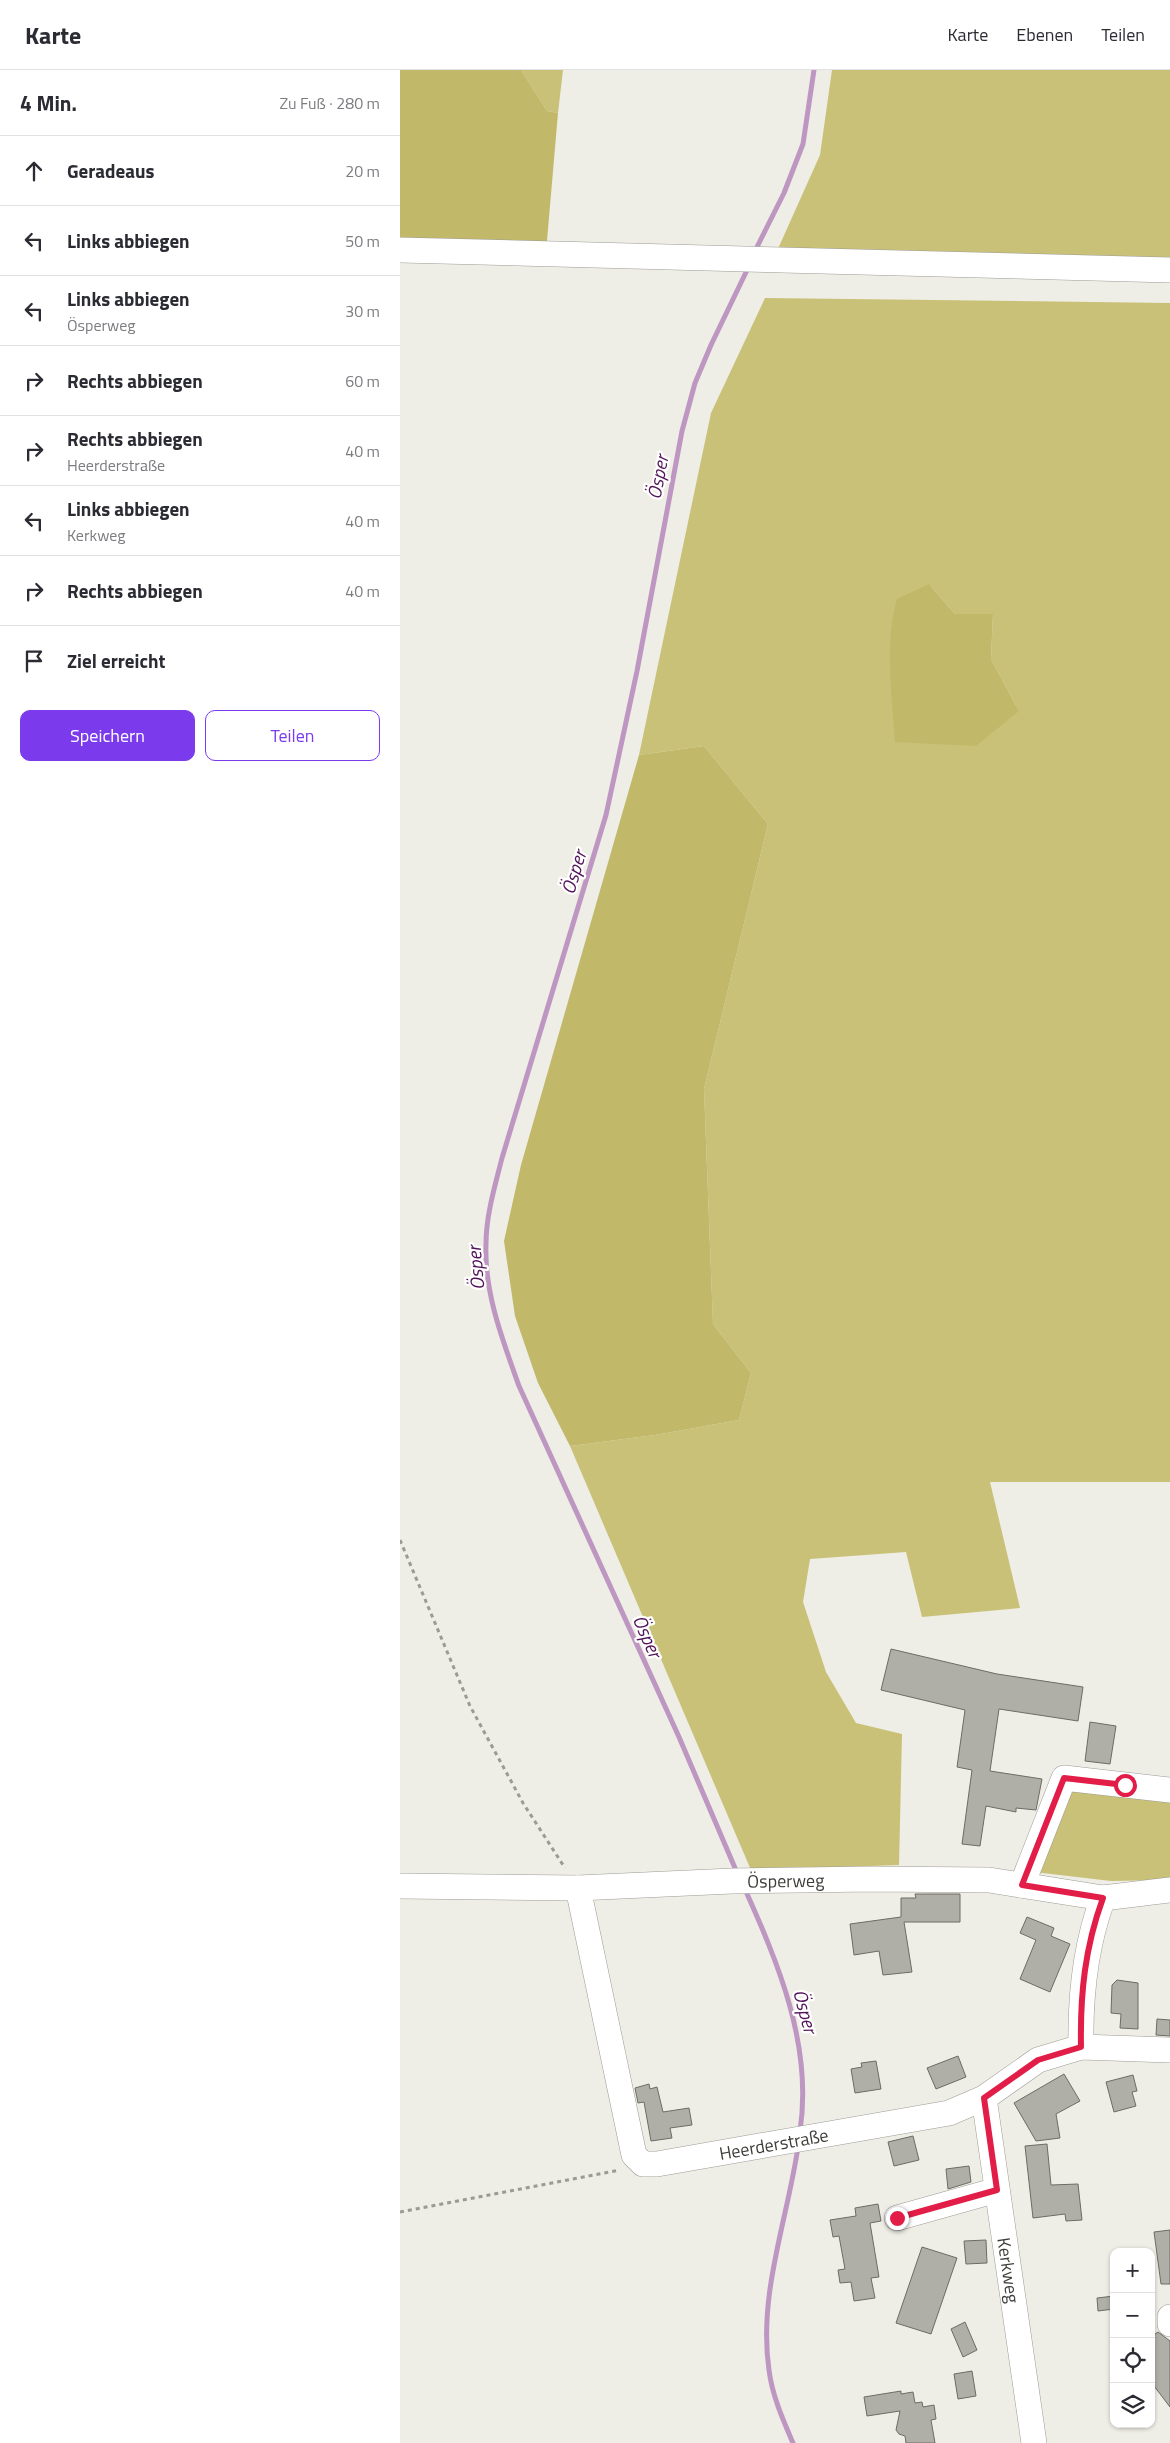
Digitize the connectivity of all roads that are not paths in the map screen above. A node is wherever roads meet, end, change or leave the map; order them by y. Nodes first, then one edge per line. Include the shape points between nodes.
1 (400, 250) edge
2 (1170, 270) edge
3 (1170, 1790) edge
4 (1022, 1885) junction
5 (400, 1886) edge
6 (578, 1888) junction
7 (1170, 1890) edge
8 (1103, 1898) junction
9 (1081, 2047) junction
10 (1170, 2050) edge
11 (984, 2098) junction
12 (997, 2190) junction
13 (897, 2218) dead end
14 (1170, 2317) edge
15 (1170, 2324) edge
16 (1034, 2443) edge

1 - 2 street
3 - 4 street via 1064,1778
4 - 6 street, Ösperweg via 989,1880 760,1880
4 - 8 street, Ösperweg
5 - 6 street, Ösperweg
6 - 11 street, Heerderstraße via 634,2155 643,2164 779,2144 949,2113
7 - 8 street, Ösperweg
8 - 9 street via 1092,1928 1080,1998
9 - 10 street, Heerderstraße
9 - 11 street, Heerderstraße via 1038,2060
11 - 12 street, Kerkweg
12 - 13 street
12 - 16 street, Kerkweg
14 - 15 street

